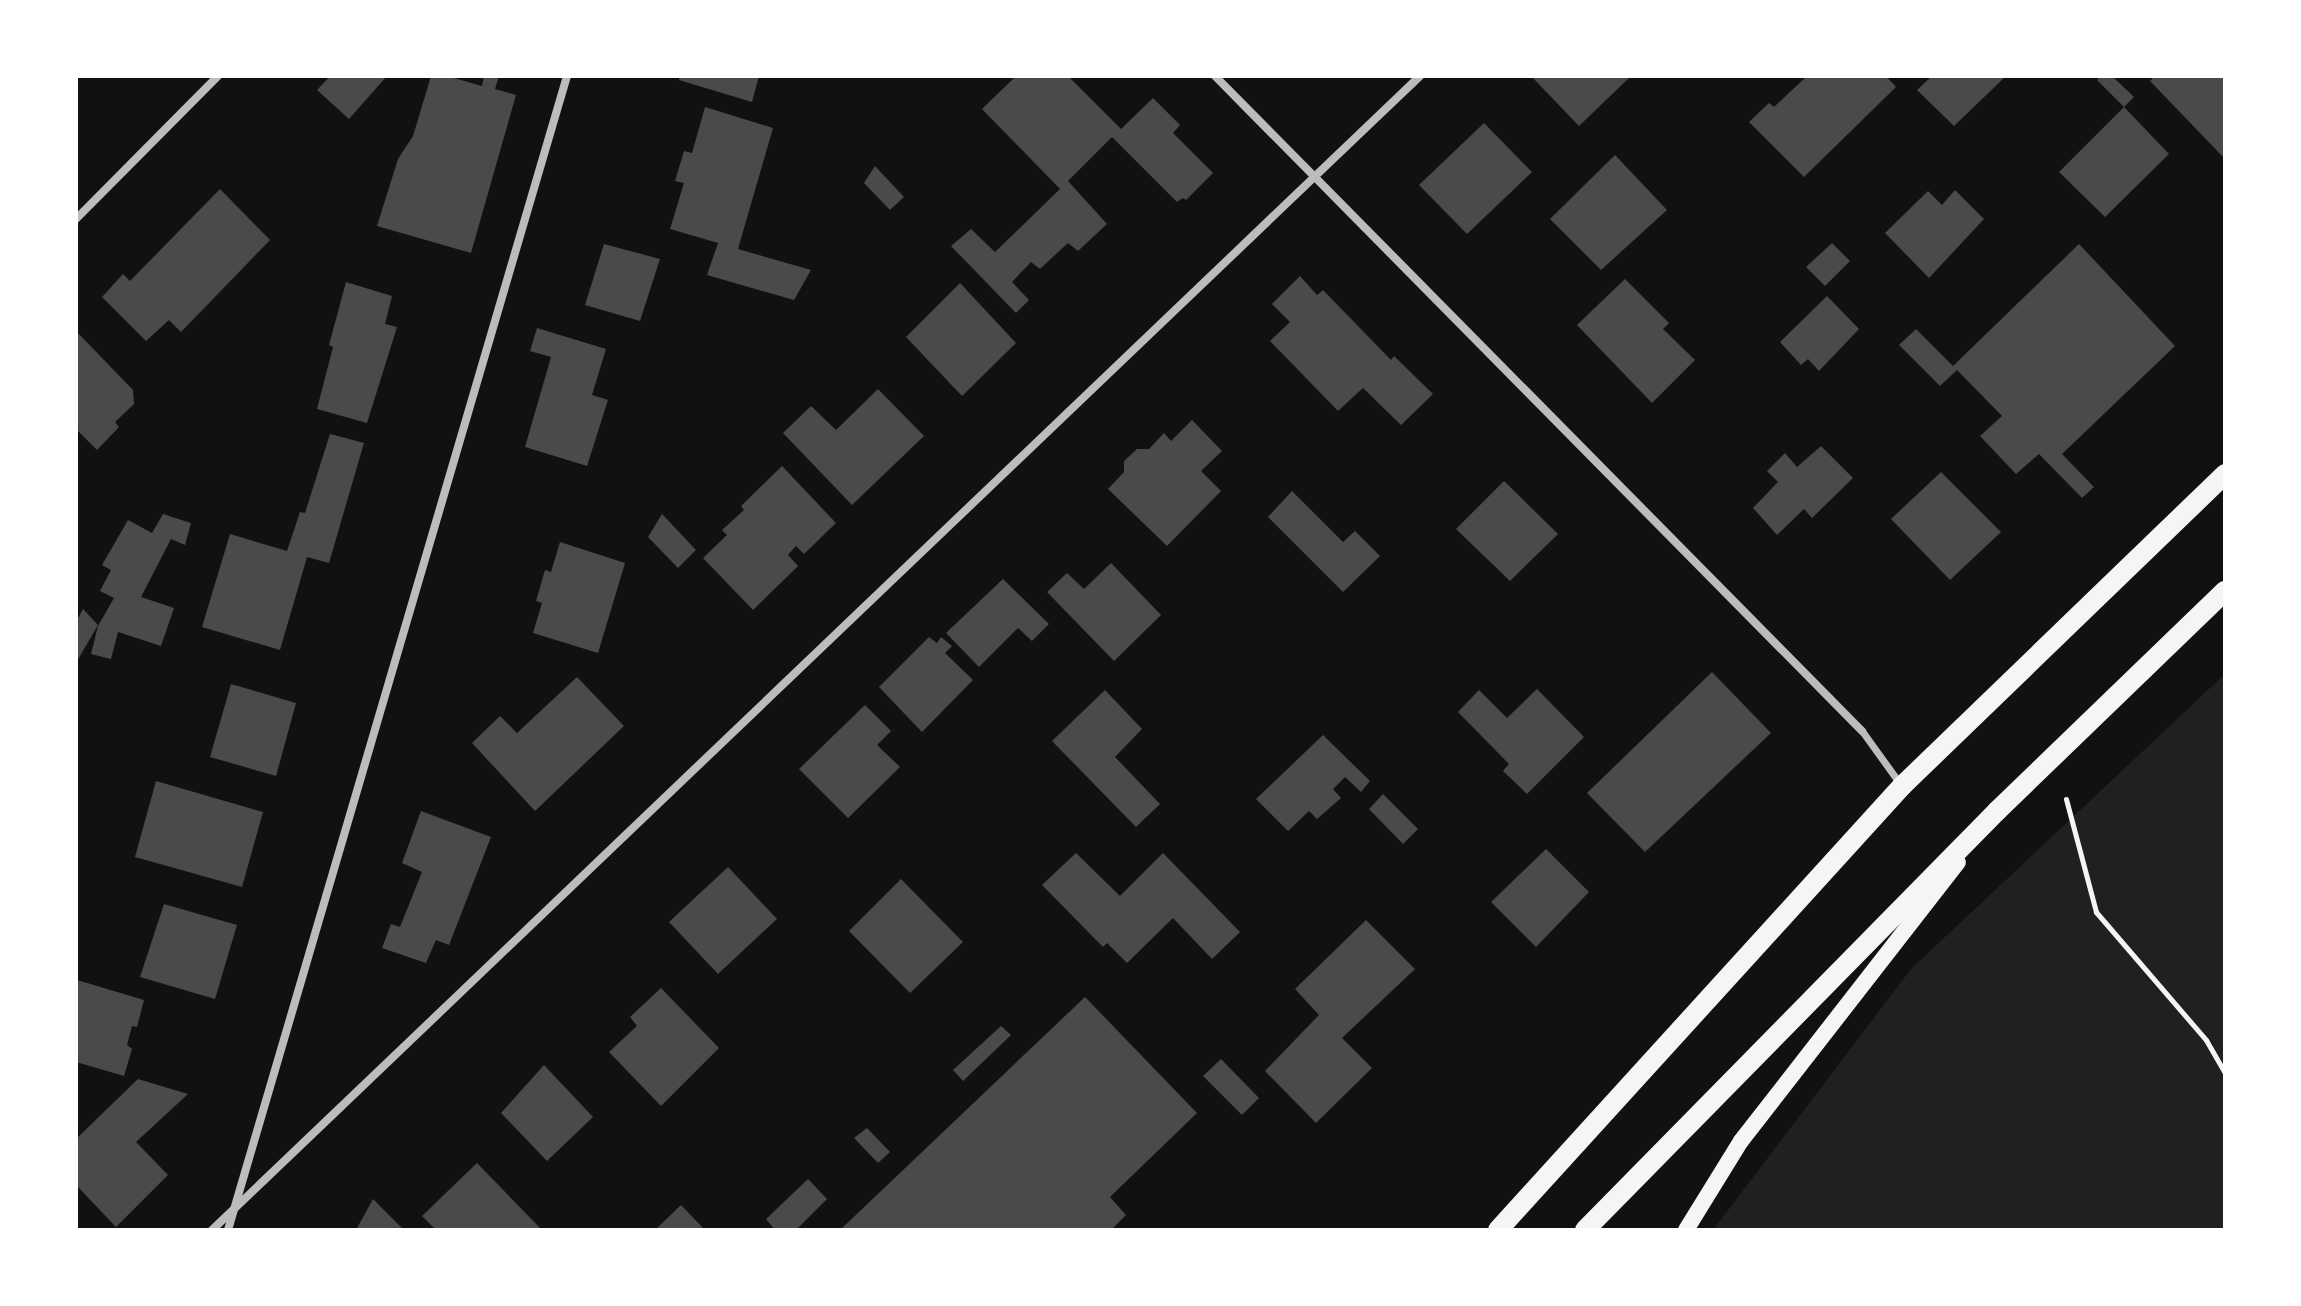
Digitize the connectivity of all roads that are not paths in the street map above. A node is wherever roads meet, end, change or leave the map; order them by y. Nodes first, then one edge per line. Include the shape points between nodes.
1 (218, 76) edge
2 (567, 76) edge
3 (1215, 76) edge
4 (1420, 76) edge
5 (1316, 176) junction
6 (76, 219) edge
7 (2225, 474) edge
8 (2225, 591) edge
9 (1862, 731) joint
10 (1902, 786) junction
11 (1997, 811) junction
12 (235, 1205) junction
13 (212, 1230) edge
14 (228, 1230) edge
15 (1498, 1230) edge
16 (1585, 1230) edge
17 (1686, 1230) edge

1 - 6 street
2 - 12 street
3 - 5 street
4 - 5 street
5 - 9 street
5 - 12 street
7 - 10 main road
8 - 11 main road
9 - 10 street
10 - 15 main road
11 - 16 main road
11 - 17 main road via 1741,1141
12 - 13 street
12 - 14 street

